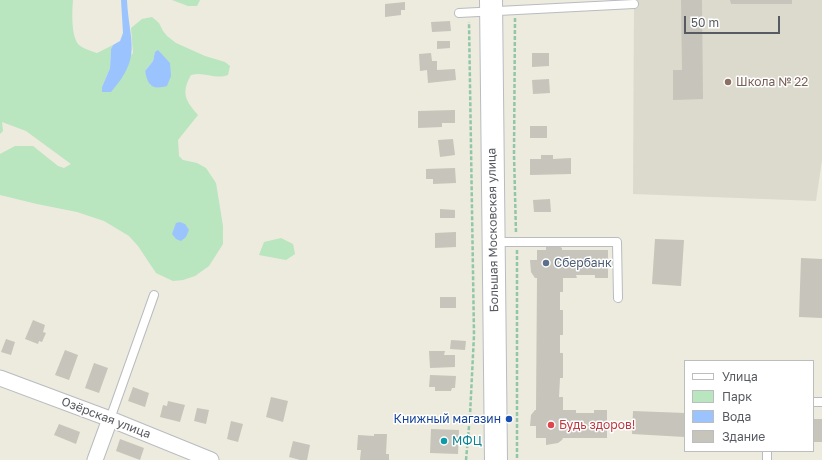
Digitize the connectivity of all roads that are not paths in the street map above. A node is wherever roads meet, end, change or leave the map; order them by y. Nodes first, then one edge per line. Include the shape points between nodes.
1 (634, 4) dead end
2 (491, 5) edge
3 (460, 13) dead end
4 (494, 242) junction
5 (154, 295) dead end
6 (618, 298) dead end
7 (0, 378) edge
8 (110, 419) junction
9 (95, 460) edge
10 (211, 460) edge
11 (496, 460) edge

1 - 2 lane via 515,10
2 - 3 lane
2 - 4 main road, Большая Московская улица
4 - 6 lane via 617,242
4 - 11 main road, Большая Московская улица
5 - 8 lane
7 - 8 street, Озёрская улица
8 - 9 street
8 - 10 street, Озёрская улица

